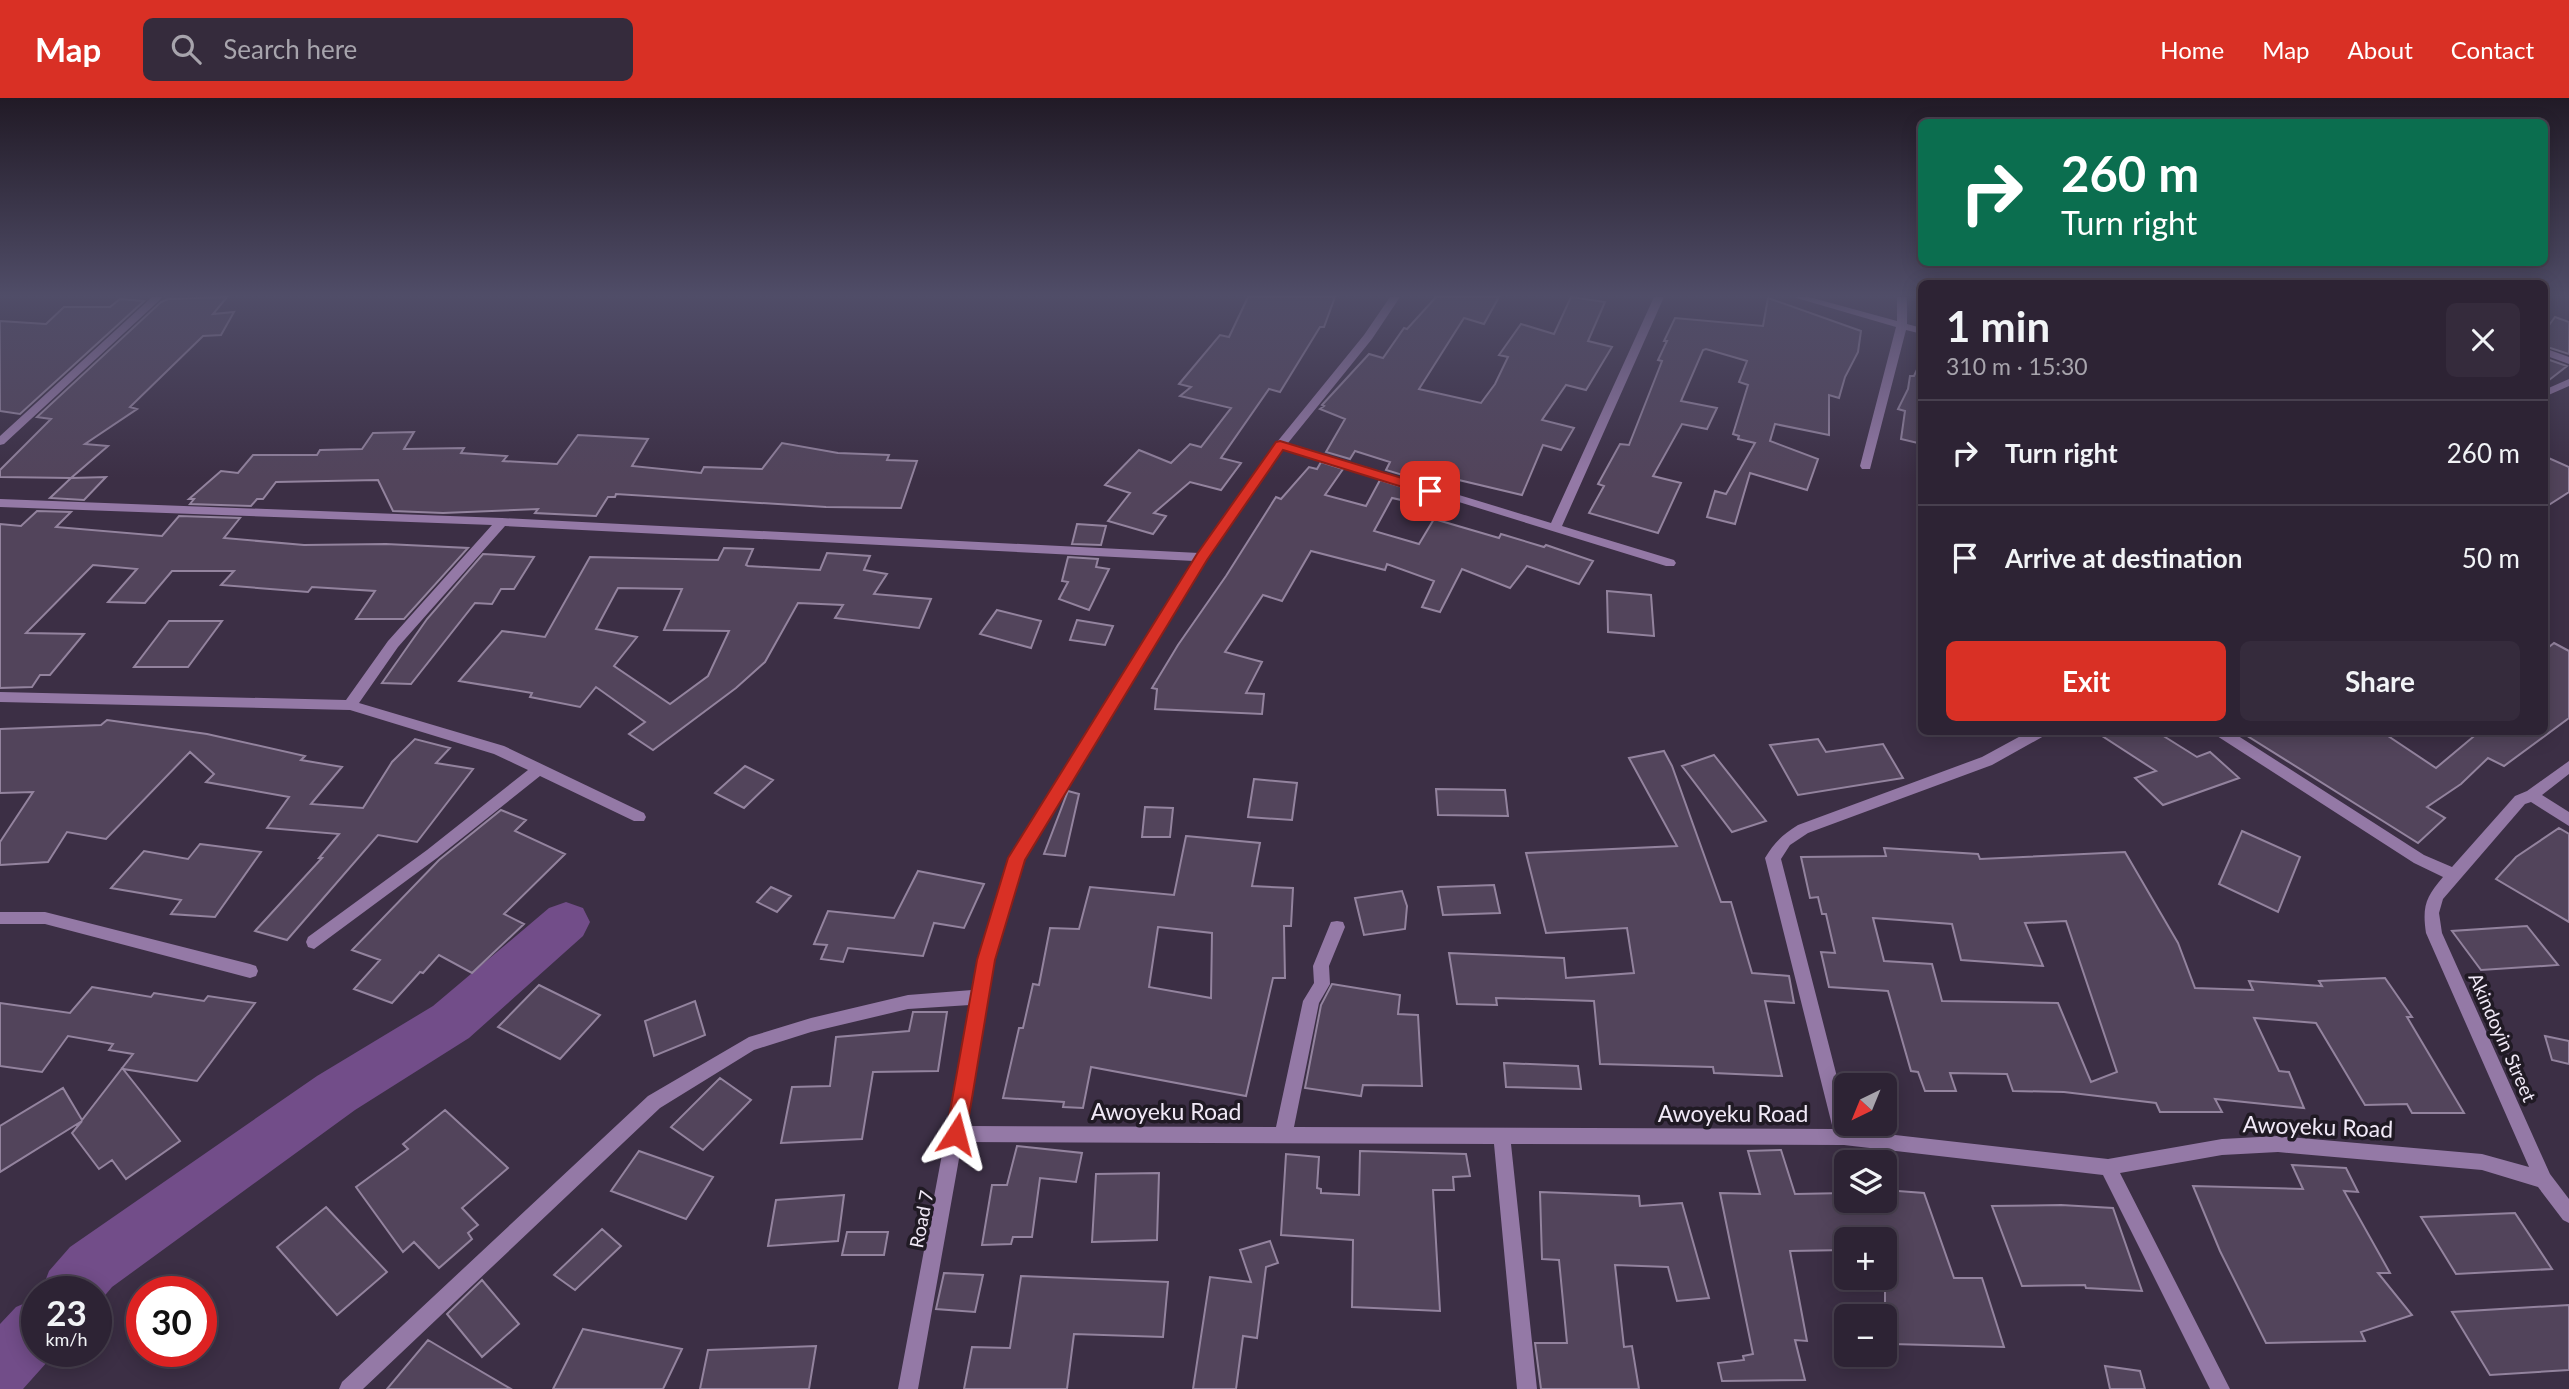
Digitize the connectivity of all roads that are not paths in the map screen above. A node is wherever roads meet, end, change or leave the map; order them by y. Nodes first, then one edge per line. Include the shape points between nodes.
1 (92, 357) edge
2 (1351, 357) edge
3 (1632, 357) edge
4 (1894, 357) edge
5 (2569, 382) edge
6 (2548, 392) edge
7 (0, 442) edge
8 (1280, 444) junction
9 (1866, 466) dead end
10 (0, 503) edge
11 (502, 522) junction
12 (1554, 529) junction
13 (1202, 557) junction
14 (1670, 563) dead end
15 (0, 697) edge
16 (350, 705) junction
17 (2034, 735) edge
18 (2227, 735) edge
19 (2569, 766) edge
20 (539, 769) junction
21 (2532, 795) junction
22 (639, 817) dead end
23 (2569, 820) edge
24 (2454, 875) junction
25 (0, 918) edge
26 (1337, 926) dead end
27 (314, 942) dead end
28 (250, 971) dead end
29 (979, 997) junction
30 (956, 1134) junction
31 (1283, 1136) junction
32 (1502, 1137) junction
33 (1844, 1137) junction
34 (2108, 1167) junction
35 (2544, 1180) junction
36 (2569, 1214) edge
37 (349, 1389) edge
38 (908, 1389) edge
39 (1527, 1389) edge
40 (2220, 1389) edge

1 - 7 street
2 - 8 street, Road 7
3 - 12 street
4 - 9 street
5 - 6 street
8 - 12 street
8 - 13 street, Road 7
10 - 11 street
11 - 13 street
11 - 16 street via 393,644
12 - 14 street
13 - 29 street, Road 7 via 1017,858
15 - 16 street
16 - 20 street via 499,750
17 - 33 street via 1987,761 1803,829 1785,841 1773,858
18 - 24 street via 2418,859
19 - 21 street, Akindoyin Street
20 - 22 street
20 - 27 street
21 - 23 street
21 - 24 street, Akindoyin Street via 2520,800
24 - 35 street, Akindoyin Street via 2436,896 2431,914 2434,933
25 - 28 street via 45,918
26 - 31 street via 1321,966 1322,984 1311,1001
29 - 30 street, Road 7
29 - 37 street via 908,1002 749,1044 654,1102
30 - 31 street, Awoyeku Road
30 - 38 street, Road 7
31 - 32 street, Awoyeku Road
32 - 33 street, Awoyeku Road
32 - 39 street
33 - 34 street, Awoyeku Road
34 - 35 street, Awoyeku Road via 2222,1147 2278,1144 2482,1162
34 - 40 street
35 - 36 street, Akindoyin Street

